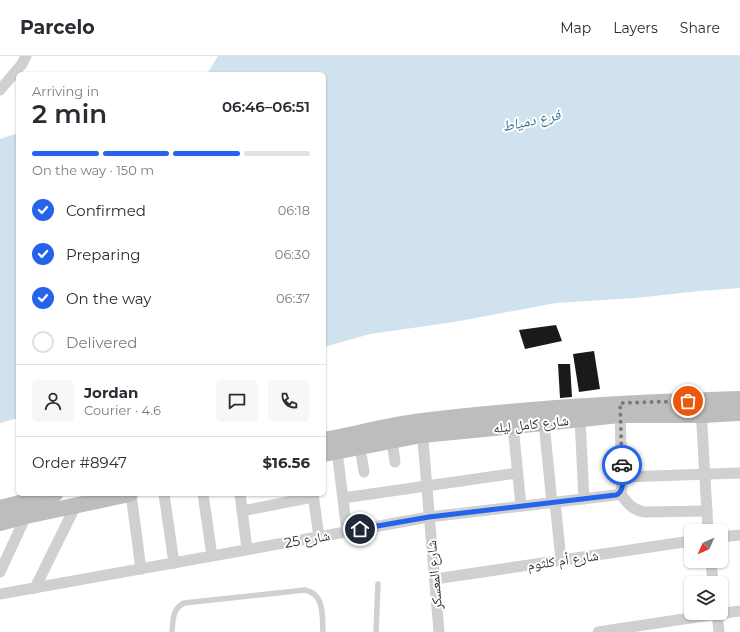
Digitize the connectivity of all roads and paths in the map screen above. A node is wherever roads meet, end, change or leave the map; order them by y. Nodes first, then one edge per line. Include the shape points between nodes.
1 (24, 60) edge
2 (0, 90) edge
3 (740, 399) edge
4 (701, 408) junction
5 (620, 409) junction
6 (740, 413) edge
7 (580, 420) junction
8 (544, 423) junction
9 (513, 426) junction
10 (422, 428) junction
11 (326, 440) edge
12 (392, 441) junction
13 (360, 447) junction
14 (330, 453) edge
15 (395, 462) dead end
16 (364, 472) dead end
17 (518, 473) junction
18 (740, 473) edge
19 (705, 475) junction
20 (622, 477) junction
21 (427, 486) junction
22 (620, 493) junction
23 (47, 496) edge
24 (121, 496) edge
25 (130, 496) edge
26 (164, 496) edge
27 (203, 496) edge
28 (240, 496) edge
29 (313, 496) edge
30 (343, 498) junction
31 (584, 499) junction
32 (553, 502) junction
33 (76, 506) junction
34 (520, 506) junction
35 (0, 508) edge
36 (242, 511) junction
37 (707, 511) junction
38 (26, 516) junction
39 (429, 517) junction
40 (0, 523) edge
41 (708, 524) edge
42 (347, 532) junction
43 (740, 535) edge
44 (728, 536) edge
45 (319, 537) junction
46 (684, 542) edge
47 (247, 550) junction
48 (212, 556) junction
49 (561, 560) junction
50 (174, 563) junction
51 (141, 569) junction
52 (0, 572) edge
53 (435, 579) junction
54 (378, 584) dead end
55 (35, 588) junction
56 (0, 594) edge
57 (740, 611) edge
58 (728, 612) edge
59 (684, 618) edge
60 (718, 620) edge
61 (172, 632) edge
62 (323, 632) edge
63 (376, 632) edge
64 (439, 632) edge
65 (598, 632) edge
66 (719, 632) edge

1 - 2 street
3 - 4 street, شارع كامل ليله
4 - 5 street, شارع كامل ليله
4 - 6 street, شارع كامل ليله
4 - 19 street
5 - 7 street, شارع كامل ليله
5 - 10 street, شارع كامل ليله
5 - 20 street
7 - 8 street, شارع كامل ليله
7 - 31 street
8 - 9 street, شارع كامل ليله
8 - 32 street
9 - 10 street, شارع كامل ليله
9 - 17 street
10 - 11 street, شارع كامل ليله
10 - 12 street, شارع كامل ليله
10 - 21 street, شارع المعسكر
12 - 13 street, شارع كامل ليله
12 - 15 street
13 - 14 street, شارع كامل ليله
13 - 16 street
14 - 30 street
17 - 21 street
17 - 34 street
18 - 19 street
19 - 20 street
19 - 37 street
20 - 22 street
21 - 30 street
21 - 39 street, شارع المعسكر
22 - 31 street, شارع 25
22 - 37 street via 629,505 638,511
23 - 35 street
24 - 33 street
25 - 51 street
26 - 50 street
27 - 48 street
28 - 36 street
29 - 36 street
29 - 45 street
30 - 42 street
31 - 32 street, شارع 25
32 - 34 street, شارع 25
32 - 49 street
33 - 38 street
33 - 55 street
34 - 39 street, شارع 25
36 - 47 street
37 - 41 street
38 - 40 street
38 - 52 street
39 - 42 street, شارع 25
39 - 53 street, شارع المعسكر
42 - 45 street, شارع 25
43 - 44 street
45 - 47 street, شارع 25
46 - 49 street, شارع أم كلثوم
47 - 48 street, شارع 25
48 - 50 street, شارع 25
49 - 53 street, شارع أم كلثوم
50 - 51 street, شارع 25
51 - 55 street, شارع 25
53 - 64 street, شارع المعسكر
54 - 63 lane
55 - 56 street, شارع 25
57 - 58 street
59 - 65 street
60 - 66 street
61 - 62 lane via 174,613 184,603 305,590 315,594 321,603

